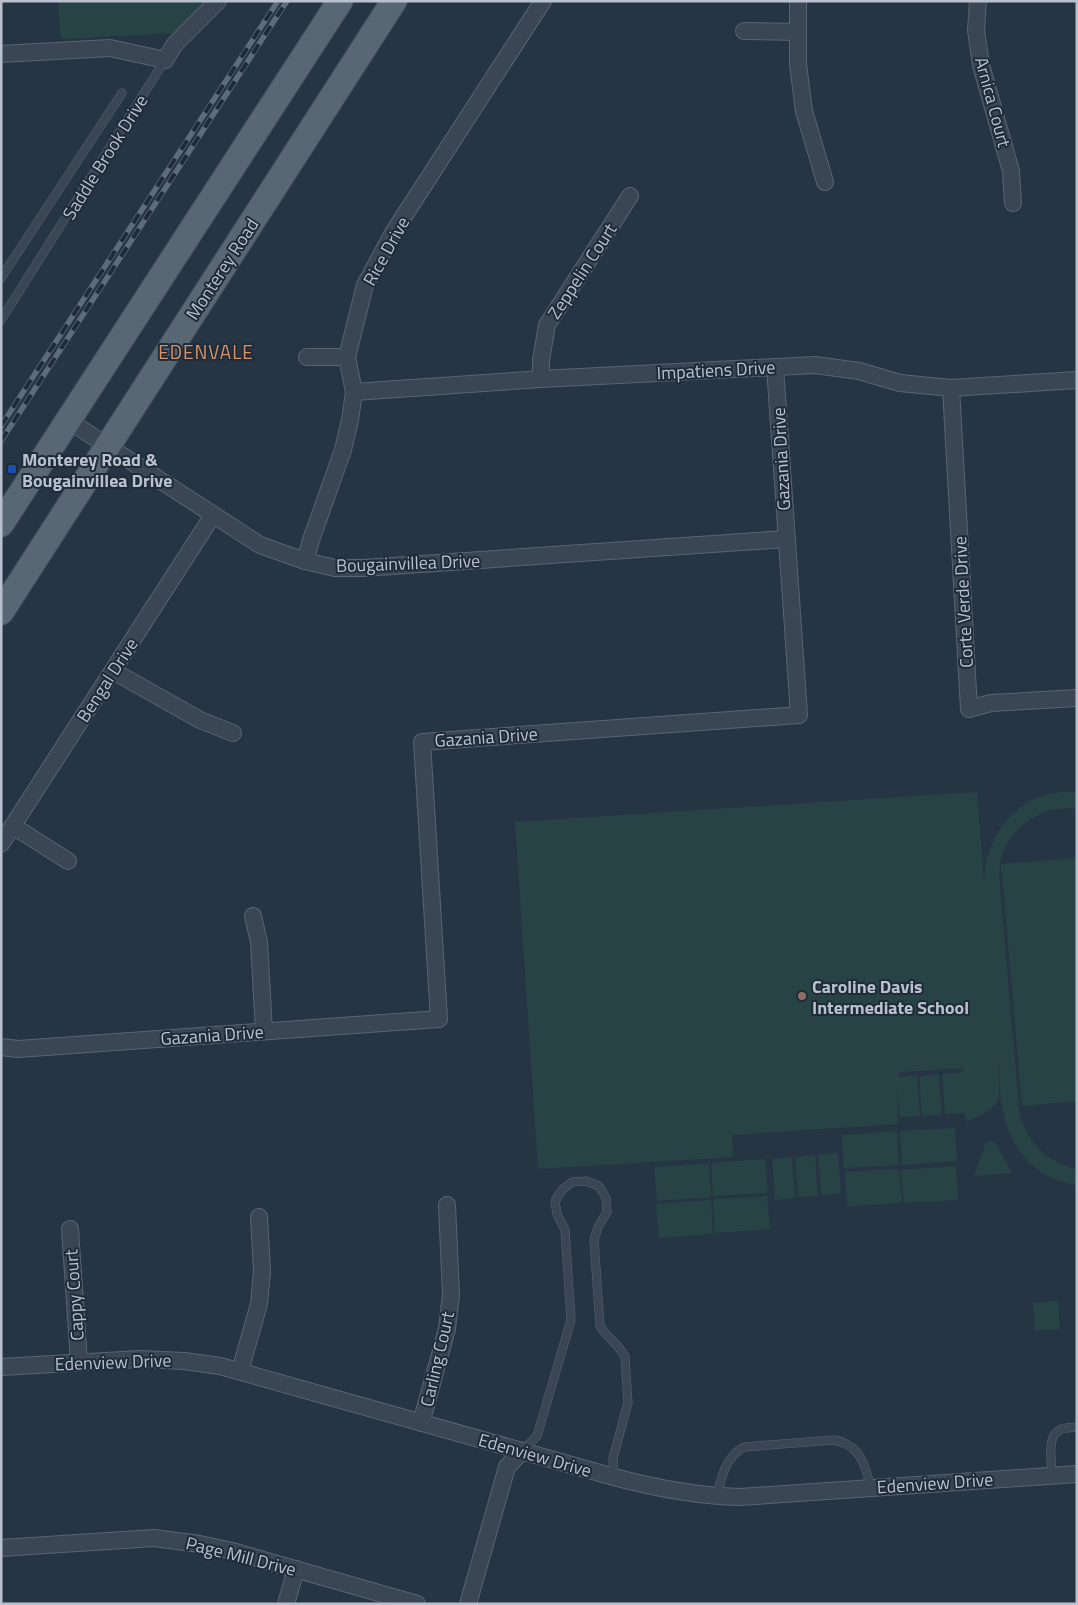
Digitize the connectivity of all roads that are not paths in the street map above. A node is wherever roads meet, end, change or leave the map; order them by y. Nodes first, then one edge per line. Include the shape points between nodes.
1 (218, 1) edge
2 (340, 1) edge
3 (394, 1) edge
4 (544, 1) edge
5 (798, 1) edge
6 (978, 1) edge
7 (744, 31) dead end
8 (798, 32) junction
9 (1, 54) edge
10 (165, 60) junction
11 (122, 93) dead end
12 (825, 182) dead end
13 (630, 196) dead end
14 (1012, 203) dead end
15 (1, 278) edge
16 (1, 320) edge
17 (307, 357) dead end
18 (346, 357) junction
19 (775, 367) junction
20 (541, 379) junction
21 (1077, 380) edge
22 (951, 388) junction
23 (354, 392) junction
24 (69, 421) junction
25 (109, 446) junction
26 (212, 515) junction
27 (1, 524) edge
28 (786, 539) junction
29 (305, 561) junction
30 (1, 612) edge
31 (113, 672) junction
32 (1077, 698) edge
33 (233, 733) dead end
34 (13, 826) junction
35 (1, 844) edge
36 (68, 861) dead end
37 (253, 916) dead end
38 (264, 1031) junction
39 (1, 1048) edge
40 (447, 1205) dead end
41 (259, 1217) dead end
42 (70, 1229) dead end
43 (79, 1362) junction
44 (1, 1367) edge
45 (240, 1371) junction
46 (421, 1423) junction
47 (1077, 1427) edge
48 (522, 1451) junction
49 (1077, 1474) edge
50 (1052, 1475) junction
51 (614, 1477) junction
52 (871, 1488) junction
53 (716, 1496) junction
54 (1, 1548) edge
55 (296, 1570) junction
56 (286, 1604) edge
57 (417, 1604) edge
58 (468, 1604) edge

1 - 10 street, Saddle Brook Drive via 175,44
2 - 24 main road
3 - 25 main road, Monterey Road
4 - 18 street, Rice Drive via 393,233 365,285
5 - 8 street
6 - 14 street, Arnica Court via 976,30 981,65 1012,170
7 - 8 street
8 - 12 street via 804,111
9 - 10 street via 110,48
10 - 16 lane, Saddle Brook Drive
11 - 15 lane
13 - 20 street, Zeppelin Court via 547,325
17 - 18 street
18 - 23 street, Rice Drive
19 - 20 street, Impatiens Drive
19 - 22 street, Impatiens Drive via 815,365 859,371 900,383
19 - 28 street, Gazania Drive
20 - 23 street, Impatiens Drive
21 - 22 street, Impatiens Drive
22 - 32 street, Corte Verde Drive via 969,709 991,703
23 - 29 street, Rice Drive via 343,450
24 - 25 street, Bougainvillea Drive
24 - 27 main road
25 - 26 street, Bougainvillea Drive
25 - 30 main road, Monterey Road
26 - 29 street, Bougainvillea Drive via 260,545
26 - 31 street, Bengal Drive
28 - 29 street, Bougainvillea Drive via 362,568 335,568
28 - 38 street, Gazania Drive via 799,715 422,742 439,1019
31 - 33 street via 200,720
31 - 34 street, Bengal Drive
34 - 35 street, Bengal Drive
34 - 36 street
37 - 38 street via 259,942
38 - 39 street, Gazania Drive
40 - 46 street, Carling Court via 451,1295 445,1338
41 - 45 street via 262,1271 258,1304
42 - 43 street, Cappy Court
43 - 44 street, Edenview Drive
43 - 45 street, Edenview Drive via 161,1359
45 - 46 street, Edenview Drive
46 - 48 street, Edenview Drive
47 - 50 lane via 1064,1428 1054,1436
48 - 51 street, Edenview Drive
48 - 51 lane via 537,1436 572,1320 565,1230 555,1201 572,1182 586,1181 599,1186 606,1198 607,1212 594,1240 600,1326 625,1357 628,1403 613,1458
48 - 58 street via 507,1467
49 - 50 street, Edenview Drive
50 - 52 street, Edenview Drive
51 - 53 street, Edenview Drive via 649,1487
52 - 53 street, Edenview Drive
52 - 53 lane via 866,1469 852,1446 827,1441 744,1447 732,1457
54 - 55 street, Page Mill Drive via 154,1538 224,1549
55 - 56 street
55 - 57 street, Page Mill Drive

